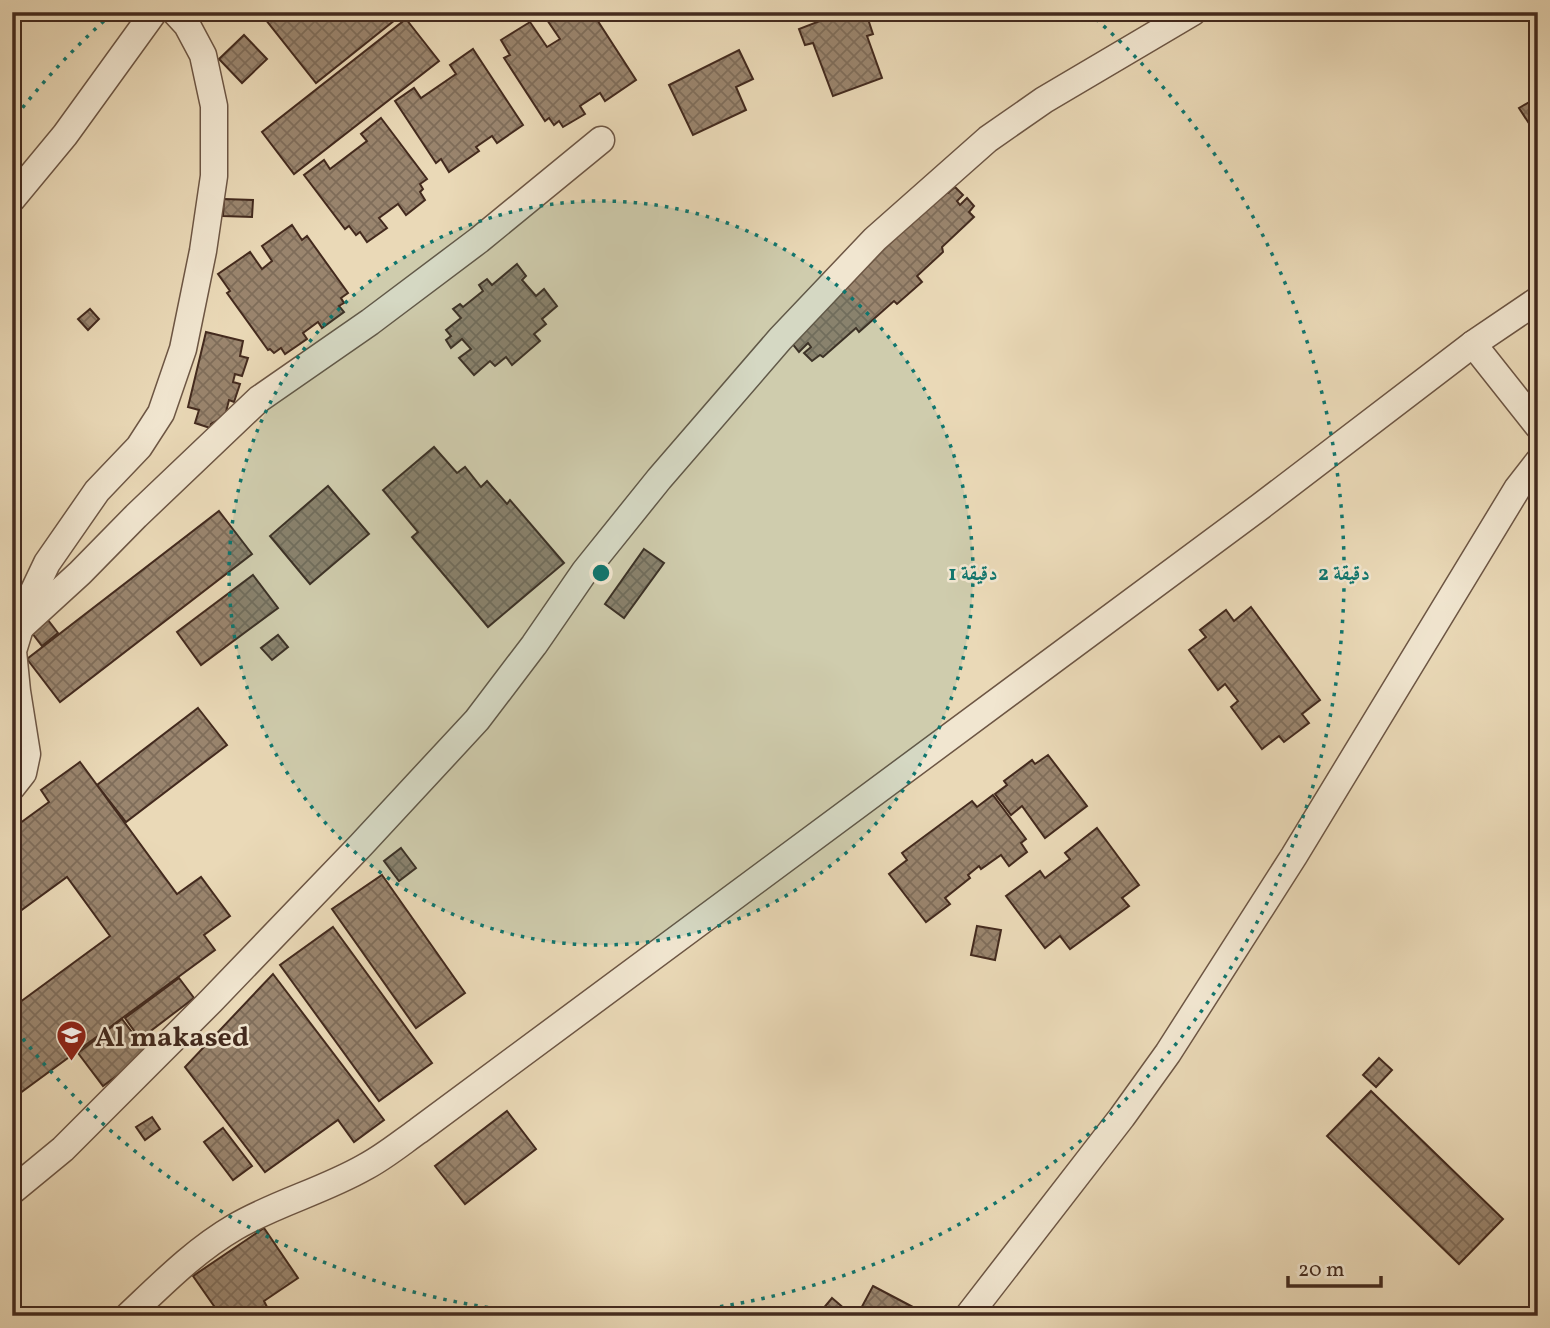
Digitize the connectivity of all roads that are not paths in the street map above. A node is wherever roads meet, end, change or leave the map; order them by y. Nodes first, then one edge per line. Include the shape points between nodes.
1 (154, 12) edge
2 (175, 12) edge
3 (1193, 12) edge
4 (601, 140) dead end
5 (12, 199) edge
6 (1538, 300) edge
7 (1473, 344) junction
8 (1538, 426) edge
9 (1538, 462) edge
10 (20, 627) junction
11 (12, 787) edge
12 (12, 1191) edge
13 (128, 1316) edge
14 (968, 1316) edge

1 - 5 street via 65,135
2 - 10 street via 203,55 214,106 214,176 183,349 162,413 139,447 97,491 47,563
3 - 12 street via 1076,80 988,139 875,239 659,479 585,571 477,720 211,1001 63,1149
4 - 10 street via 479,240 259,399
6 - 7 street
7 - 8 street
7 - 13 street via 1250,515 418,1130 366,1167 277,1205 195,1253
9 - 14 street via 1168,1053
10 - 11 street via 13,651 27,754 23,773

